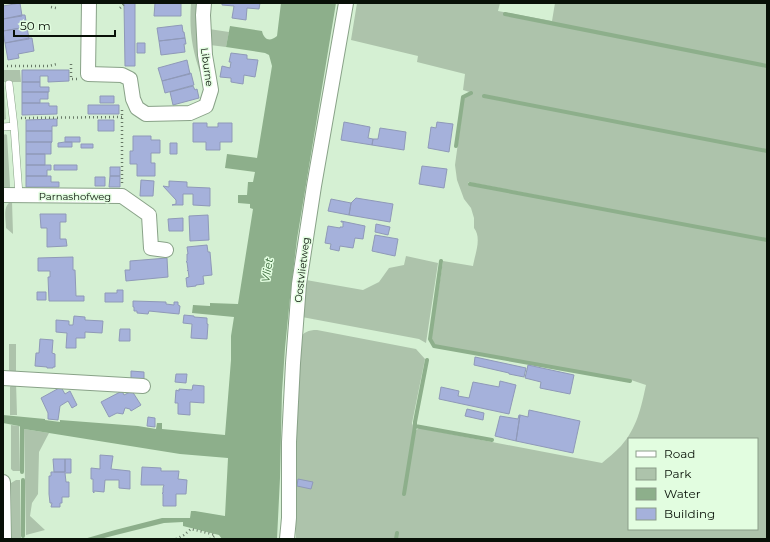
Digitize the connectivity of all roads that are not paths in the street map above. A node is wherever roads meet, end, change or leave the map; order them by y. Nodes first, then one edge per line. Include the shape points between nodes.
1 (88, 3) edge
2 (204, 3) edge
3 (346, 3) edge
4 (8, 84) dead end
5 (13, 122) junction
6 (3, 127) edge
7 (3, 196) edge
8 (19, 196) junction
9 (166, 250) dead end
10 (3, 378) edge
11 (143, 386) dead end
12 (3, 482) edge
13 (4, 539) edge
14 (287, 539) edge

1 - 2 street, Liburne via 88,74 122,75 130,79 137,108 146,114 190,113 206,106 211,90 205,54
3 - 14 street, Oostvlietweg via 299,284 289,442
4 - 5 lane
5 - 6 lane
5 - 8 lane
7 - 8 street, Parnashofweg
8 - 9 street, Parnashofweg via 122,196 149,215 151,248
10 - 11 street
12 - 13 street

